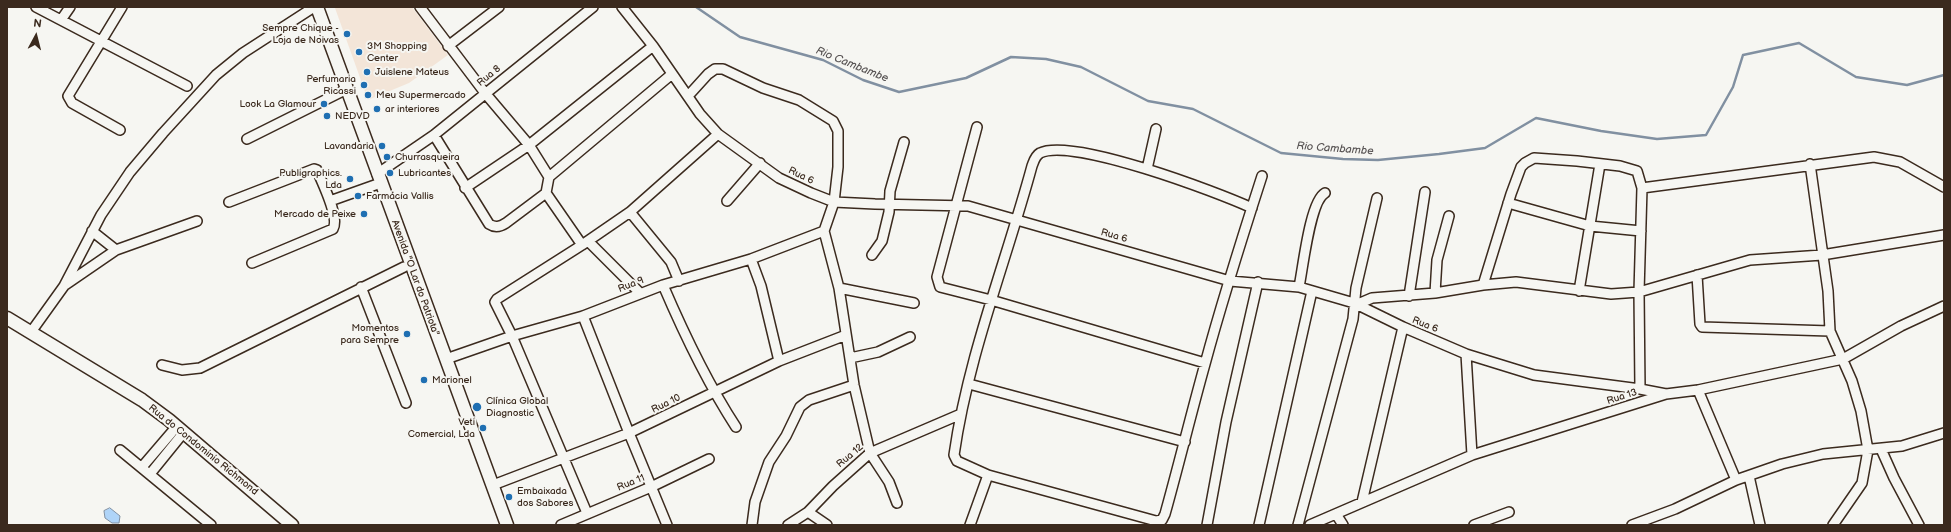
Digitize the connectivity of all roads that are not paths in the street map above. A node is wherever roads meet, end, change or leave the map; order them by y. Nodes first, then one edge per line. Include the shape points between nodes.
1 (36, 7) edge
2 (70, 7) edge
3 (122, 7) edge
4 (420, 7) edge
5 (499, 7) edge
6 (593, 7) edge
7 (622, 7) edge
8 (315, 8) edge
9 (61, 20) junction
10 (101, 40) junction
11 (448, 46) junction
12 (653, 46) junction
13 (672, 74) junction
14 (187, 86) dead end
15 (341, 92) junction
16 (485, 93) junction
17 (688, 96) junction
18 (977, 127) dead end
19 (1156, 129) dead end
20 (120, 130) dead end
21 (718, 134) junction
22 (434, 135) junction
23 (247, 139) dead end
24 (904, 142) dead end
25 (529, 144) junction
26 (760, 163) junction
27 (1600, 164) junction
28 (1810, 164) junction
29 (1147, 169) junction
30 (1262, 176) dead end
31 (549, 177) junction
32 (376, 180) junction
33 (1944, 187) edge
34 (465, 188) junction
35 (1642, 188) junction
36 (1424, 192) dead end
37 (546, 193) junction
38 (1325, 193) dead end
39 (1376, 198) dead end
40 (330, 200) junction
41 (727, 201) dead end
42 (229, 202) dead end
43 (834, 202) junction
44 (1508, 203) junction
45 (890, 204) junction
46 (955, 206) junction
47 (1252, 208) junction
48 (630, 212) junction
49 (1449, 216) dead end
50 (1018, 220) junction
51 (196, 221) dead end
52 (1590, 226) junction
53 (92, 231) junction
54 (824, 231) junction
55 (1641, 231) junction
56 (1944, 235) edge
57 (585, 243) junction
58 (116, 250) junction
59 (872, 255) dead end
60 (1822, 255) junction
61 (751, 259) junction
62 (252, 263) dead end
63 (404, 267) junction
64 (1697, 275) junction
65 (679, 281) junction
66 (1230, 281) junction
67 (1258, 282) junction
68 (663, 284) junction
69 (1483, 285) junction
70 (64, 286) junction
71 (361, 287) junction
72 (1299, 287) junction
73 (839, 288) junction
74 (1312, 291) junction
75 (1579, 291) junction
76 (1639, 292) junction
77 (640, 293) junction
78 (1434, 293) junction
79 (1409, 296) junction
80 (991, 300) junction
81 (914, 303) dead end
82 (1356, 304) junction
83 (1944, 306) edge
84 (584, 316) junction
85 (7, 318) edge
86 (1403, 328) junction
87 (1830, 330) junction
88 (31, 332) junction
89 (846, 335) junction
90 (512, 336) junction
91 (910, 337) dead end
92 (1466, 354) junction
93 (850, 358) junction
94 (446, 359) junction
95 (1843, 359) junction
96 (779, 361) junction
97 (1205, 363) junction
98 (162, 365) dead end
99 (969, 384) junction
100 (854, 385) junction
101 (1640, 389) junction
102 (1698, 390) junction
103 (713, 392) junction
104 (1666, 394) junction
105 (406, 403) dead end
106 (961, 414) junction
107 (736, 427) dead end
108 (629, 433) junction
109 (1944, 433) edge
110 (181, 435) junction
111 (1185, 442) junction
112 (1881, 449) junction
113 (120, 450) dead end
114 (1868, 450) junction
115 (870, 453) junction
116 (1472, 455) junction
117 (563, 457) junction
118 (709, 459) dead end
119 (142, 467) junction
120 (150, 474) junction
121 (988, 475) junction
122 (1749, 476) junction
123 (1736, 480) junction
124 (493, 485) junction
125 (651, 488) junction
126 (1362, 502) junction
127 (897, 503) dead end
128 (808, 512) junction
129 (1510, 512) dead end
130 (587, 513) junction
131 (1336, 514) junction
132 (974, 524) edge
133 (210, 525) edge
134 (292, 525) edge
135 (500, 525) edge
136 (507, 525) edge
137 (561, 525) edge
138 (667, 525) edge
139 (752, 525) edge
140 (788, 525) edge
141 (827, 525) edge
142 (1207, 525) edge
143 (1259, 525) edge
144 (1298, 525) edge
145 (1310, 525) edge
146 (1343, 525) edge
147 (1474, 525) edge
148 (1632, 525) edge
149 (1759, 525) edge
150 (1833, 525) edge
151 (1919, 525) edge

1 - 9 street
2 - 9 street
3 - 10 street
4 - 11 street
5 - 11 street
6 - 16 street, Rua 8
7 - 12 street, Rua 6
8 - 15 main road, Avenida "O Lar do Patriota"
8 - 32 main road, Avenida "O Lar do Patriota"
8 - 53 street via 243,53 216,75 130,172
9 - 10 street
10 - 14 street
10 - 20 street via 70,91 69,99
11 - 16 street
12 - 13 street, Rua 6
12 - 25 street
13 - 17 street, Rua 6
13 - 31 street
15 - 23 street
15 - 32 main road, Avenida "O Lar do Patriota"
16 - 22 street, Rua 8
16 - 25 street
17 - 21 street, Rua 6
17 - 43 street via 708,74 715,69 723,68 763,88 799,100 833,121 838,139
18 - 46 street
19 - 29 street
21 - 26 street, Rua 6
21 - 48 street
22 - 32 street, Rua 8
22 - 34 street
24 - 45 street via 890,191
25 - 31 street
25 - 34 street
26 - 41 street
26 - 43 street, Rua 6 via 792,185
27 - 35 street via 1637,171
27 - 44 street via 1534,158 1521,166
27 - 52 street
28 - 33 street via 1874,157 1887,158 1900,162
28 - 35 street
28 - 60 street
29 - 47 street via 1216,192
29 - 50 street via 1082,153 1060,151 1039,154 1032,166
30 - 47 street
31 - 37 street
32 - 40 street, Rua 8
32 - 63 main road, Avenida "O Lar do Patriota"
32 - 94 main road, Avenida "O Lar do Patriota"
34 - 37 street via 489,224 496,227 506,223
35 - 55 street
36 - 79 street
37 - 57 street
38 - 72 street via 1318,200 1311,222
39 - 82 street
40 - 42 street via 317,170 314,169
40 - 62 street via 335,221 333,229
43 - 45 street, Rua 6
43 - 54 street
44 - 52 street
44 - 69 street
45 - 46 street, Rua 6
45 - 59 street via 882,241
46 - 50 street, Rua 6 via 968,206
46 - 80 street via 936,277 937,283 940,287
47 - 66 street
48 - 57 street
48 - 65 street via 671,262
49 - 78 street via 1437,260
50 - 66 street, Rua 6
50 - 80 street
51 - 58 street
52 - 55 street
52 - 75 street
53 - 58 street
53 - 70 street
54 - 61 street, Rua 9
54 - 73 street
55 - 76 street
56 - 60 street
57 - 77 street
57 - 90 street via 497,299 496,305
58 - 70 street
60 - 64 street via 1750,260
60 - 87 street via 1828,291
61 - 65 street, Rua 9
61 - 96 street via 762,286
63 - 71 street
63 - 135 main road, Avenida "O Lar do Patriota"
64 - 76 street
64 - 87 street via 1702,327
65 - 68 street, Rua 9
66 - 67 street, Rua 6
66 - 97 street
67 - 72 street, Rua 6
67 - 142 street via 1226,422
68 - 77 street, Rua 9
68 - 103 street via 685,337
69 - 75 street via 1522,282
69 - 78 street
70 - 88 street
71 - 98 street via 200,368 182,370
71 - 105 street
72 - 74 street, Rua 6
73 - 81 street
73 - 89 street
74 - 82 street, Rua 6
74 - 143 street
75 - 76 street via 1611,294
76 - 101 street
77 - 84 street, Rua 9
78 - 79 street
79 - 82 street via 1372,298
80 - 97 street
80 - 99 street
82 - 86 street, Rua 6
82 - 144 street
83 - 95 street, Rua 13 via 1901,326
84 - 90 street, Rua 9
84 - 108 street
85 - 88 main road, Rua do Condominio Richmond
86 - 92 street, Rua 6
86 - 126 street
87 - 95 street
88 - 110 main road, Rua do Condominio Richmond via 142,400
89 - 93 street
89 - 96 street, Rua 10
90 - 94 street, Rua 9
90 - 117 street
91 - 93 street via 878,352
92 - 101 street, Rua 6 via 1534,375
92 - 116 street
93 - 100 street
94 - 124 main road, Avenida "O Lar do Patriota"
95 - 102 street, Rua 13
95 - 114 street via 1861,411
96 - 103 street, Rua 10
97 - 111 street
99 - 106 street
99 - 111 street
100 - 115 street
100 - 139 street via 809,400 800,407 786,436 769,462 755,502
101 - 104 street, Rua 6
102 - 104 street, Rua 13
102 - 123 street
103 - 107 street
103 - 108 street, Rua 10
104 - 116 street, Rua 13
106 - 115 street, Rua 12
106 - 121 street via 954,455 957,461
108 - 117 street, Rua 10
108 - 125 street
109 - 112 street via 1922,441
110 - 119 street
110 - 120 street
110 - 134 main road, Rua do Condominio Richmond
111 - 121 street via 1166,514 1162,520 1156,521
112 - 114 street
112 - 151 street
113 - 119 street
114 - 122 street via 1823,454 1782,464
114 - 150 street via 1862,483
115 - 127 street via 889,482
115 - 128 street, Rua 12
116 - 126 street, Rua 13
117 - 124 street, Rua 10
117 - 130 street
118 - 125 street, Rua 11
119 - 120 street
120 - 133 street
121 - 132 street
122 - 123 street
122 - 149 street
123 - 148 street
124 - 136 main road, Avenida "O Lar do Patriota"
125 - 130 street, Rua 11
125 - 138 street
126 - 131 street, Rua 13
128 - 140 street, Rua 12
128 - 141 street
129 - 147 street
130 - 137 street, Rua 11
131 - 145 street, Rua 13
131 - 146 street

